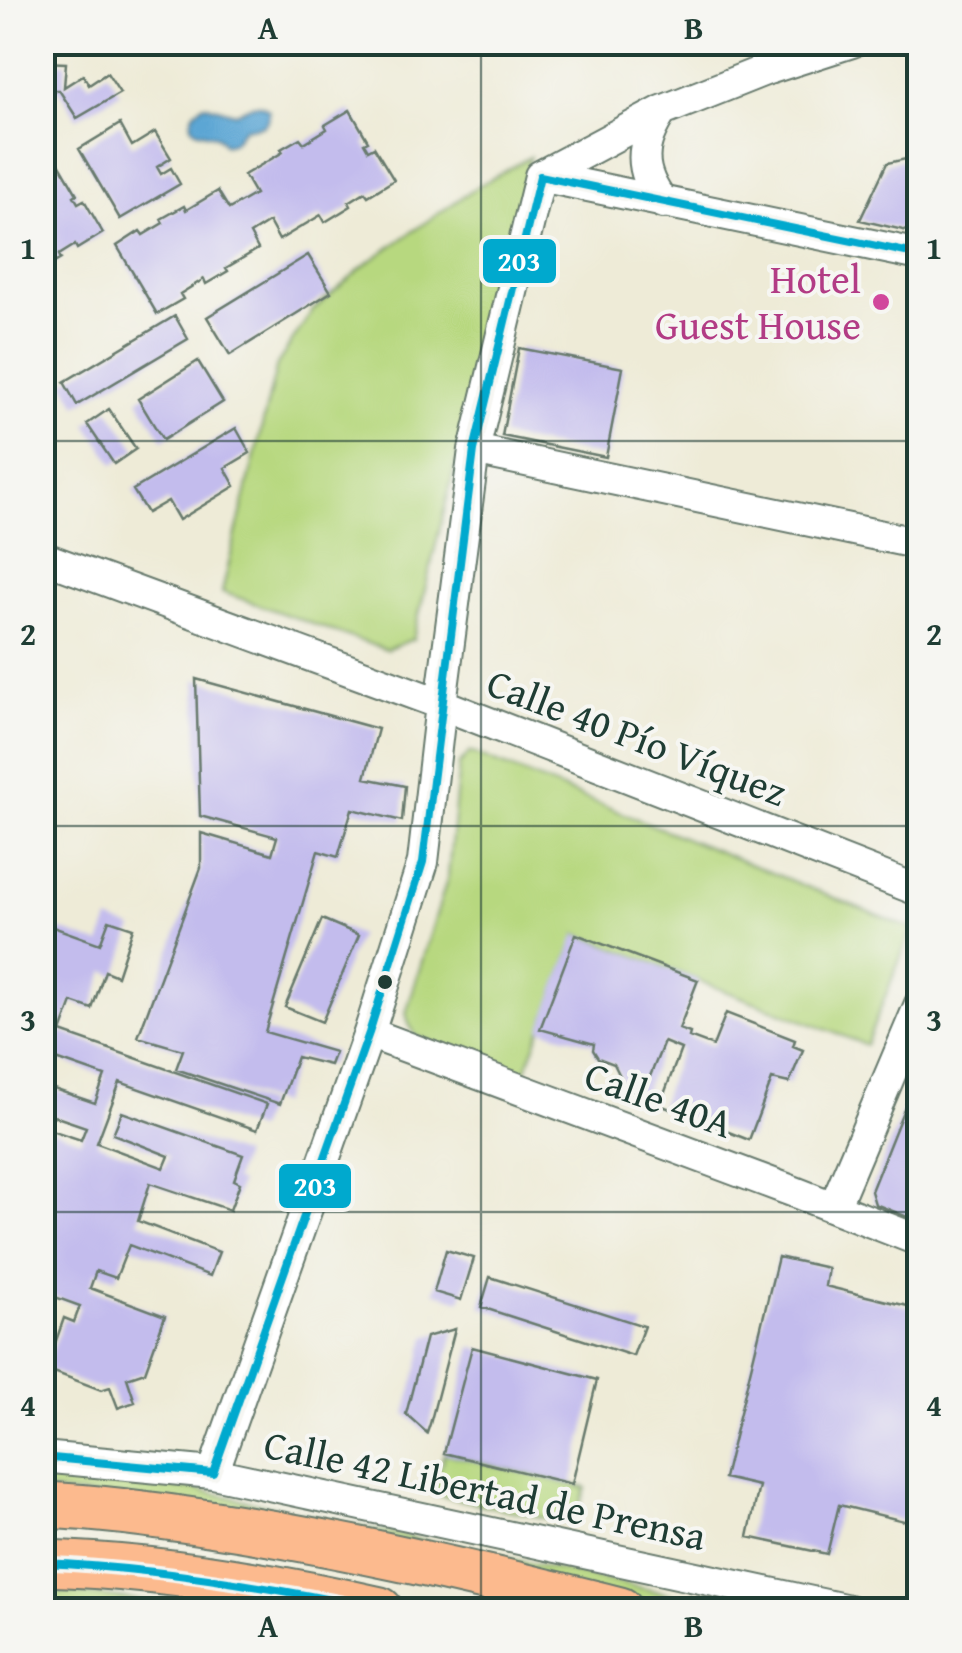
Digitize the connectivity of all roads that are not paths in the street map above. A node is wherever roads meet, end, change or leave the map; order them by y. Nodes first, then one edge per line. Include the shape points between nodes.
1 (852, 42) edge
2 (662, 111) junction
3 (540, 176) junction
4 (663, 203) junction
5 (920, 255) edge
6 (474, 450) junction
7 (920, 544) edge
8 (42, 557) edge
9 (440, 704) junction
10 (920, 892) edge
11 (920, 1004) edge
12 (369, 1033) junction
13 (834, 1207) junction
14 (920, 1241) edge
15 (42, 1456) edge
16 (213, 1473) junction
17 (42, 1505) edge
18 (42, 1563) edge
19 (380, 1610) edge
20 (620, 1610) edge
21 (850, 1610) edge

1 - 2 street
2 - 3 street
2 - 4 street via 644,157
3 - 4 street
3 - 6 street
4 - 5 street
6 - 7 street
6 - 9 street
8 - 9 street, Calle 40 Pío Víquez
9 - 10 street, Calle 40 Pío Víquez
9 - 12 street via 423,862
11 - 13 street
12 - 13 street, Calle 40A
12 - 16 street
13 - 14 street, Calle 40A
15 - 16 street, Calle 42 Libertad de Prensa
16 - 21 street, Calle 42 Libertad de Prensa
17 - 20 highway via 297,1536
18 - 19 highway via 204,1578

